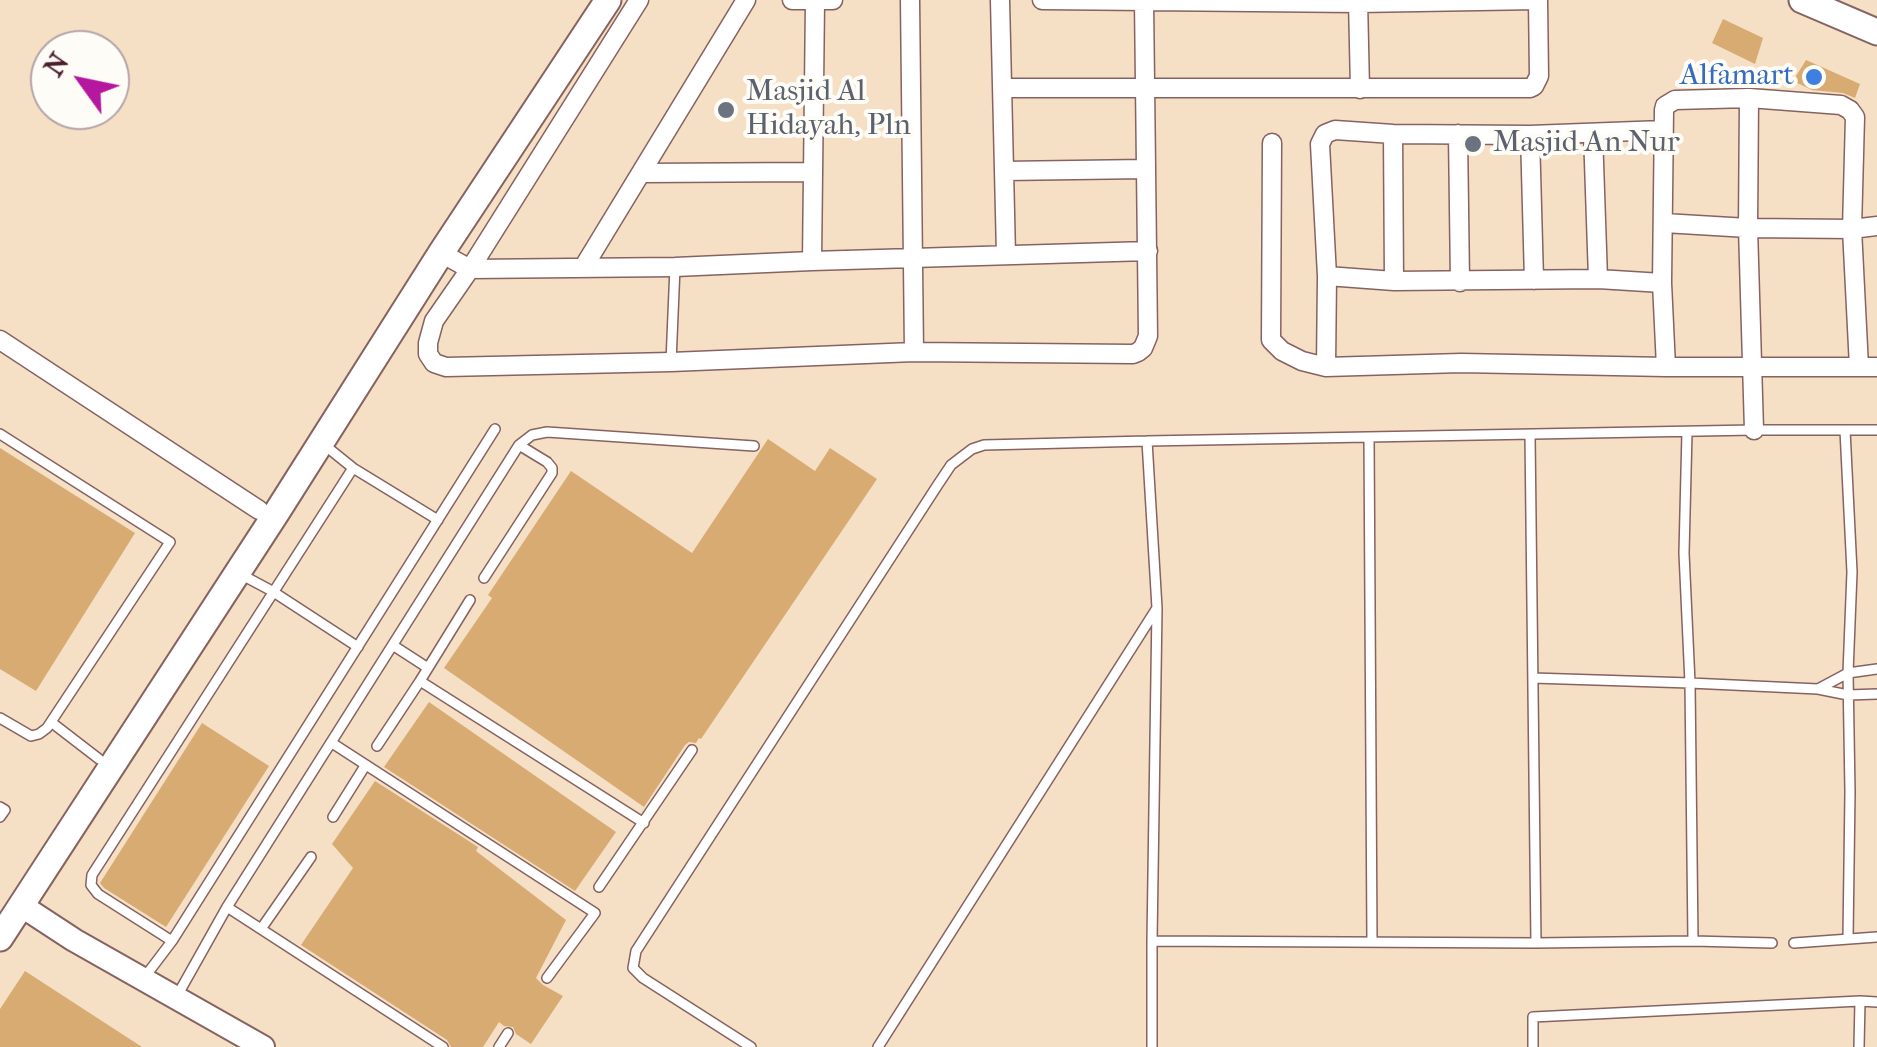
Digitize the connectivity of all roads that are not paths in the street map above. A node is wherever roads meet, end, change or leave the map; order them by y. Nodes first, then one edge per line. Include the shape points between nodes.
1 (587, 0) edge
2 (608, 0) edge
3 (639, 0) edge
4 (746, 0) edge
5 (792, 0) edge
6 (832, 0) edge
7 (910, 0) edge
8 (1000, 0) edge
9 (1042, 0) edge
10 (1538, 0) edge
11 (1802, 0) edge
12 (814, 1) edge
13 (1144, 1) edge
14 (1358, 1) edge
15 (1877, 32) edge
16 (1002, 88) junction
17 (1146, 88) junction
18 (1360, 89) junction
19 (1750, 98) junction
20 (1663, 130) junction
21 (1593, 133) junction
22 (1393, 134) junction
23 (1458, 134) junction
24 (1530, 135) junction
25 (1272, 143) dead end
26 (491, 163) junction
27 (1144, 169) junction
28 (1004, 171) junction
29 (813, 172) junction
30 (642, 173) junction
31 (1664, 223) junction
32 (1877, 226) edge
33 (1748, 228) junction
34 (1852, 229) junction
35 (1148, 252) junction
36 (441, 253) junction
37 (1006, 255) junction
38 (912, 258) junction
39 (812, 260) junction
40 (584, 268) junction
41 (675, 268) junction
42 (470, 269) junction
43 (1327, 276) junction
44 (1598, 279) junction
45 (1534, 280) junction
46 (1394, 281) junction
47 (1460, 282) junction
48 (1662, 283) junction
49 (0, 340) edge
50 (914, 352) junction
51 (671, 362) junction
52 (1754, 366) junction
53 (1326, 367) junction
54 (1666, 367) junction
55 (1868, 367) edge
56 (495, 429) dead end
57 (1754, 430) junction
58 (1845, 430) junction
59 (1877, 430) edge
60 (1687, 432) junction
61 (0, 434) edge
62 (1530, 434) junction
63 (1369, 437) junction
64 (1146, 440) junction
65 (320, 442) junction
66 (519, 445) junction
67 (754, 446) dead end
68 (352, 468) junction
69 (259, 510) junction
70 (438, 520) junction
71 (236, 572) junction
72 (484, 578) dead end
73 (272, 591) junction
74 (470, 600) dead end
75 (1156, 608) junction
76 (394, 646) junction
77 (358, 647) junction
78 (428, 668) junction
79 (1877, 669) edge
80 (1848, 673) junction
81 (1533, 678) junction
82 (420, 681) junction
83 (1690, 683) junction
84 (1818, 689) junction
85 (1848, 694) junction
86 (1877, 694) edge
87 (0, 718) edge
88 (51, 722) junction
89 (332, 743) junction
90 (377, 746) dead end
91 (692, 750) dead end
92 (99, 759) junction
93 (365, 766) junction
94 (0, 807) edge
95 (332, 817) dead end
96 (0, 818) edge
97 (644, 823) junction
98 (310, 856) dead end
99 (598, 887) dead end
100 (228, 906) junction
101 (11, 908) edge
102 (261, 929) junction
103 (1877, 937) edge
104 (0, 938) edge
105 (1848, 938) junction
106 (172, 941) junction
107 (1693, 941) junction
108 (1152, 942) junction
109 (1372, 942) junction
110 (1536, 943) junction
111 (1772, 943) dead end
112 (1794, 943) dead end
113 (547, 978) dead end
114 (142, 980) junction
115 (176, 998) junction
116 (1860, 1001) junction
117 (1877, 1002) edge
118 (508, 1032) dead end
119 (263, 1047) edge
120 (443, 1047) edge
121 (499, 1047) edge
122 (751, 1047) edge
123 (878, 1047) edge
124 (1152, 1047) edge
125 (1533, 1047) edge
126 (1859, 1047) edge

1 - 26 main road
2 - 26 main road
3 - 42 street
4 - 30 street
5 - 12 street
6 - 12 street
7 - 38 street
8 - 16 street
9 - 13 street
10 - 14 street
10 - 18 street via 1534,86
11 - 15 main road via 1842,9
12 - 29 street
13 - 14 street
13 - 17 street
14 - 18 street
16 - 17 street
16 - 28 street
17 - 18 street
17 - 27 street
19 - 20 street via 1675,100 1665,106
19 - 33 street
19 - 34 street via 1841,104 1854,113
20 - 21 street
20 - 31 street
21 - 24 street
21 - 44 street
22 - 23 street
22 - 43 street via 1335,130 1322,139
22 - 46 street
23 - 24 street
23 - 47 street
24 - 45 street
25 - 53 street via 1271,340 1290,356
26 - 36 main road
26 - 69 main road
27 - 28 street
27 - 35 street
28 - 37 street
29 - 30 street
29 - 39 street
30 - 40 street
31 - 33 street
31 - 48 street
32 - 34 street
33 - 34 street
33 - 52 street
34 - 55 street
35 - 37 street
35 - 50 street via 1148,336 1138,352
36 - 42 street
36 - 65 main road
37 - 38 street
38 - 39 street
38 - 50 street
39 - 41 street
40 - 41 street
40 - 42 street
41 - 51 lane
42 - 51 street via 430,331 428,354 440,366
43 - 46 street
43 - 53 street
44 - 45 street
44 - 48 street
45 - 47 street
46 - 47 street
48 - 54 street
49 - 69 street
50 - 51 street
52 - 54 street
52 - 55 street
52 - 57 street
53 - 54 street
56 - 70 lane
57 - 58 lane
57 - 60 lane
58 - 59 lane
58 - 80 lane via 1852,572
60 - 62 lane
60 - 83 lane
61 - 88 lane via 170,542
62 - 63 lane
62 - 81 lane
63 - 64 lane
63 - 109 lane
64 - 75 lane
64 - 122 lane via 984,445 960,457 937,486 636,951 634,968 643,978
65 - 68 lane
65 - 71 main road
66 - 67 lane via 547,432
66 - 72 lane via 547,462 552,474
66 - 76 lane
68 - 70 lane
68 - 73 lane
69 - 92 main road
70 - 77 lane
71 - 73 lane
71 - 101 main road
73 - 77 lane
73 - 106 lane via 92,875 98,894
74 - 78 lane
75 - 108 lane
75 - 123 lane
76 - 78 lane
76 - 89 lane
77 - 106 lane
78 - 82 lane
79 - 80 lane
80 - 84 lane
80 - 85 lane
81 - 83 lane
81 - 110 lane
82 - 90 lane
82 - 97 lane
83 - 84 lane
83 - 107 lane
84 - 85 lane
85 - 86 lane
85 - 105 lane
87 - 88 lane via 31,736
88 - 92 lane
89 - 93 lane
89 - 100 lane
91 - 97 lane
92 - 101 main road
93 - 95 lane
93 - 113 lane via 594,913
94 - 96 lane
97 - 99 lane
98 - 102 lane
100 - 102 lane
100 - 115 lane
101 - 104 main road
101 - 114 street
102 - 120 lane
103 - 105 lane
105 - 112 lane
106 - 114 lane
107 - 110 lane
107 - 111 lane
108 - 109 lane
108 - 124 lane
109 - 110 lane
114 - 115 street
115 - 119 street
116 - 117 lane
116 - 125 lane via 1533,1018
116 - 126 lane
118 - 121 lane

